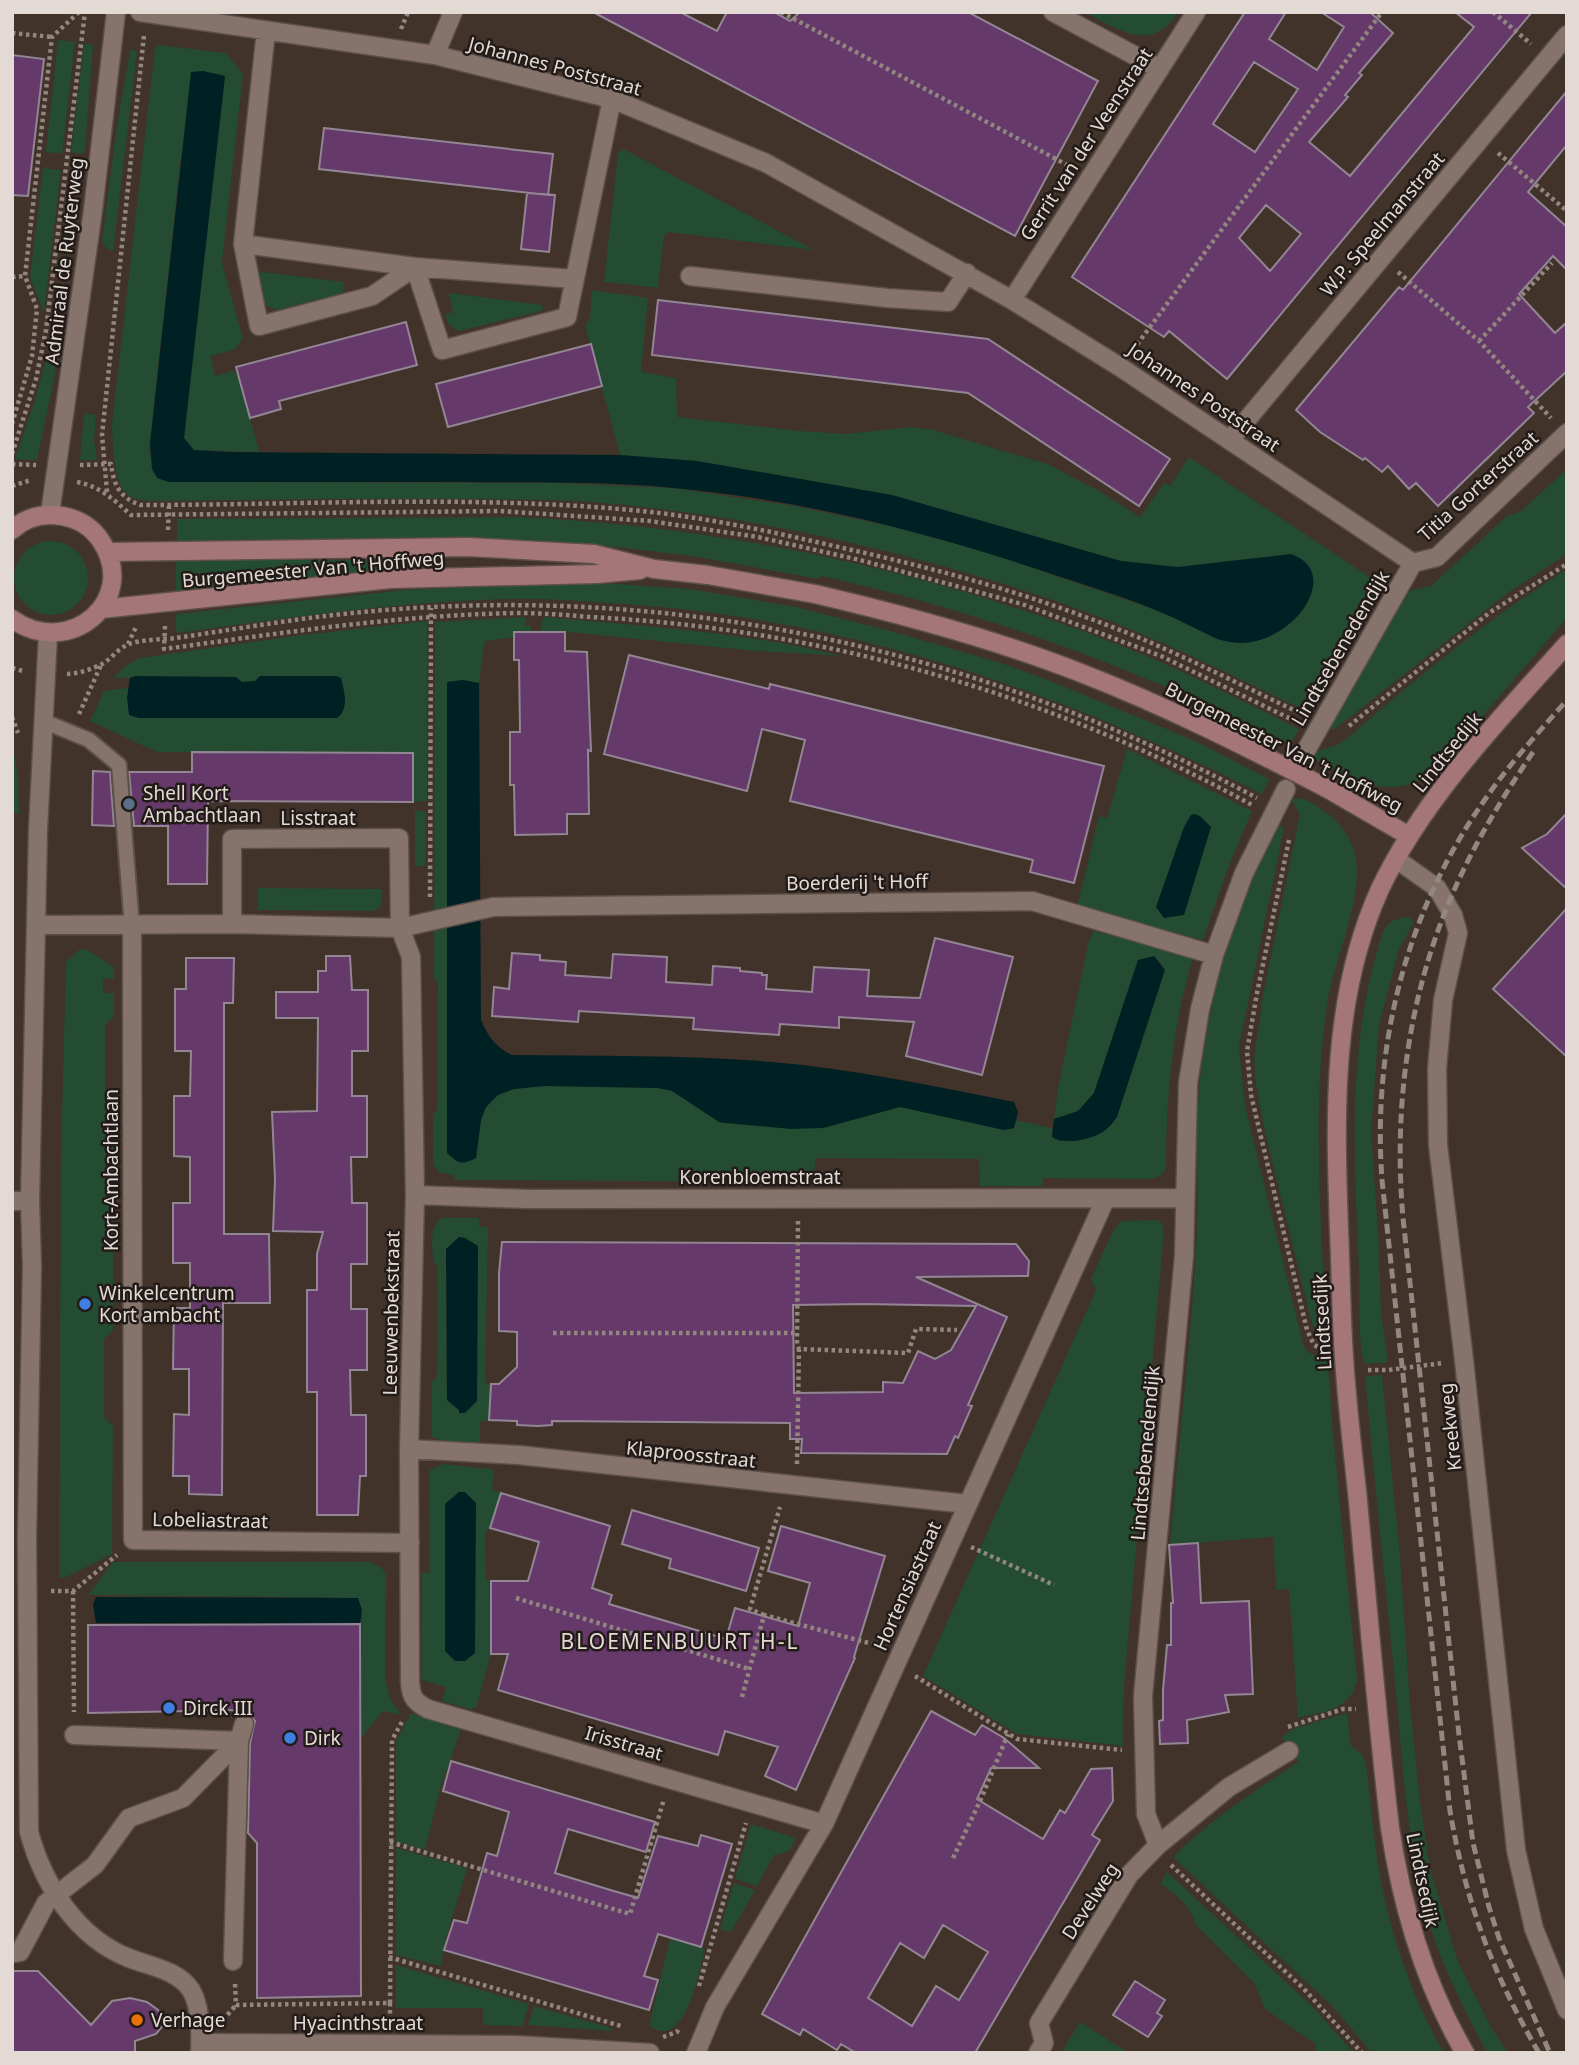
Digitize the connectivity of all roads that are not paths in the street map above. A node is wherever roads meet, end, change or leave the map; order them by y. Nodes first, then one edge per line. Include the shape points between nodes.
1 (116, 12) edge
2 (140, 12) edge
3 (453, 12) edge
4 (1053, 12) edge
5 (1196, 12) edge
6 (146, 13) edge
7 (266, 31) junction
8 (1567, 35) edge
9 (435, 55) junction
10 (1160, 69) junction
11 (612, 99) junction
12 (243, 244) junction
13 (415, 267) junction
14 (967, 273) junction
15 (690, 276) dead end
16 (574, 279) junction
17 (1012, 300) junction
18 (1566, 434) edge
19 (1230, 440) junction
20 (50, 514) junction
21 (12, 530) edge
22 (108, 552) junction
23 (1413, 563) junction
24 (654, 569) junction
25 (101, 609) junction
26 (12, 619) edge
27 (48, 634) junction
28 (1567, 644) edge
29 (43, 721) junction
30 (1304, 754) dead end
31 (1286, 789) dead end
32 (1409, 836) junction
33 (1396, 859) junction
34 (232, 924) junction
35 (37, 925) junction
36 (132, 926) junction
37 (400, 928) junction
38 (1214, 955) junction
39 (415, 1195) junction
40 (1185, 1198) junction
41 (1105, 1199) junction
42 (21, 1201) edge
43 (410, 1450) junction
44 (967, 1504) junction
45 (133, 1540) joint
46 (410, 1543) junction
47 (20, 1591) edge
48 (414, 1701) joint
49 (242, 1733) junction
50 (74, 1735) road end
51 (1289, 1751) dead end
52 (824, 1824) junction
53 (1158, 1845) junction
54 (57, 1895) junction
55 (12, 1953) edge
56 (233, 1961) road end
57 (1567, 2010) edge
58 (650, 2044) edge
59 (201, 2048) edge
60 (514, 2049) edge
61 (695, 2053) edge
62 (1038, 2053) edge
63 (1465, 2053) edge

1 - 20 street, Admiraal de Ruyterweg
2 - 6 street, Johannes Poststraat
3 - 9 street
4 - 10 street
5 - 10 street, Gerrit van der Veenstraat
6 - 7 street, Johannes Poststraat
7 - 9 street, Johannes Poststraat
7 - 12 street
8 - 19 street, W.P. Speelmanstraat
9 - 11 street, Johannes Poststraat
10 - 17 street, Gerrit van der Veenstraat
11 - 14 street, Johannes Poststraat via 766,163
11 - 16 street
12 - 13 street
12 - 13 street via 259,326 372,296
13 - 16 street
13 - 16 street via 442,349 567,317
14 - 15 street via 948,302
14 - 17 street, Johannes Poststraat
17 - 19 street, Johannes Poststraat
18 - 23 street, Titia Gorterstraat via 1437,557
19 - 23 street, Johannes Poststraat
20 - 21 main road via 33,517
20 - 22 main road via 74,518 95,531
22 - 24 main road, Burgemeester Van 't Hoffweg via 468,547 594,554
22 - 25 main road via 110,591
23 - 30 street, Lindtsebenedendijk
24 - 25 main road, Burgemeester Van 't Hoffweg via 390,579
24 - 32 main road, Burgemeester Van 't Hoffweg, bridge via 815,594 946,628 1079,672 1204,725
25 - 27 main road via 68,632
26 - 27 main road
27 - 29 street
28 - 32 main road, Lindtsedijk via 1455,774
29 - 35 street
29 - 36 lane via 89,740 119,765
31 - 38 street, Lindtsebenedendijk via 1244,873
32 - 33 main road, Lindtsedijk
33 - 57 street, Kreekweg via 1437,888 1454,915 1458,933 1443,1000 1437,1069 1438,1144 1516,1850 1534,1928
33 - 63 main road, Lindtsedijk via 1359,944 1339,1049 1336,1149 1344,1359 1395,1860 1411,1930 1435,1995
34 - 36 street
34 - 37 street
34 - 37 street, Lisstraat via 232,839 399,838
35 - 36 street
35 - 42 street
36 - 45 street, Kort-Ambachtlaan
37 - 38 street, Boerderij 't Hoff via 493,907 1032,901
37 - 39 street, Leeuwenbekstraat via 411,957
38 - 40 street, Lindtsebenedendijk via 1188,1083
39 - 41 street, Korenbloemstraat
39 - 43 street, Leeuwenbekstraat
40 - 41 street
40 - 53 street, Lindtsebenedendijk via 1184,1255 1143,1696 1146,1814
41 - 44 street, Hortensiastraat
42 - 47 street via 32,1266
43 - 44 street, Klaproosstraat via 519,1455
43 - 46 street, Leeuwenbekstraat
44 - 52 street, Hortensiastraat
45 - 46 street, Lobeliastraat
46 - 48 street, Leeuwenbekstraat via 410,1682
47 - 54 street via 29,1832 44,1876
48 - 52 street, Irisstraat via 428,1709
49 - 50 street
49 - 54 street via 183,1798 129,1818 95,1865
49 - 56 street
51 - 53 street, Develweg via 1229,1787
52 - 61 street, Hortensiastraat via 715,2007
53 - 62 street, Develweg via 1129,1875 1039,2023 1044,2043
54 - 55 street via 46,1903 20,1952
54 - 59 street via 100,1942 174,1975 190,1988 197,2004
58 - 60 street, Hyacinthstraat
59 - 60 street, Hyacinthstraat

